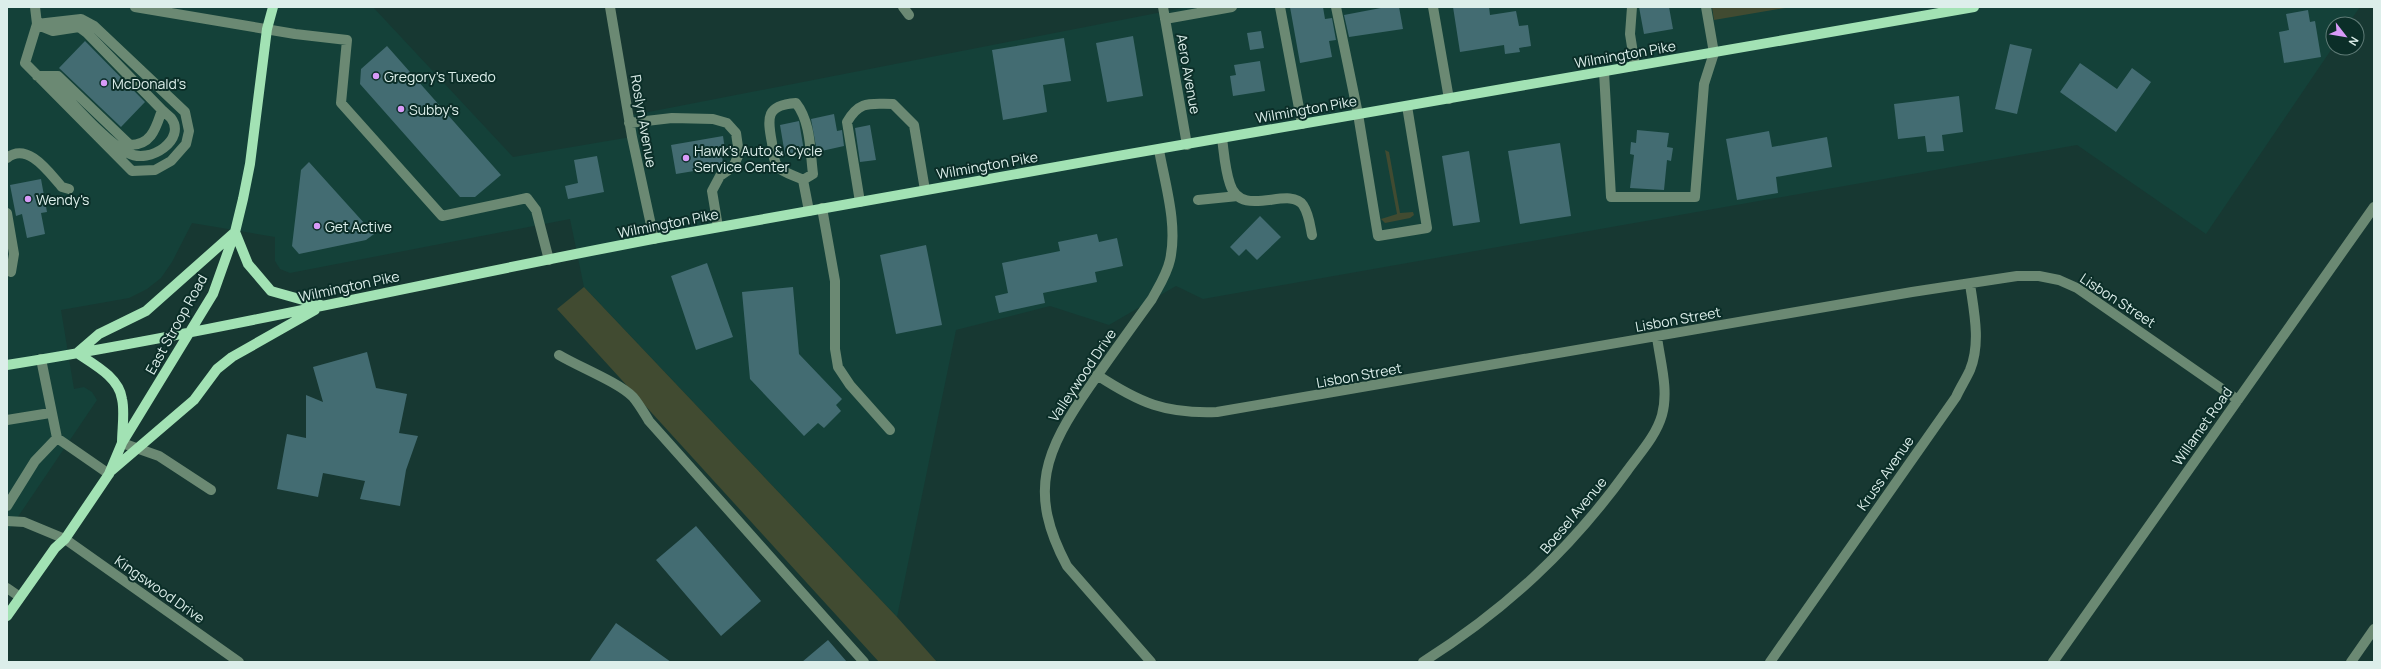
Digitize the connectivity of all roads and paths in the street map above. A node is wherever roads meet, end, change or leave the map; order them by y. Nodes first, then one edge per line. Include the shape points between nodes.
1 (35, 7) edge
2 (135, 7) edge
3 (273, 7) edge
4 (610, 7) edge
5 (1163, 7) edge
6 (1232, 7) edge
7 (1280, 7) edge
8 (1336, 7) edge
9 (1433, 7) edge
10 (1632, 7) edge
11 (1706, 7) edge
12 (1974, 7) edge
13 (149, 8) edge
14 (1165, 19) junction
15 (37, 24) junction
16 (267, 29) junction
17 (1714, 53) junction
18 (1635, 66) junction
19 (1604, 72) junction
20 (41, 76) junction
21 (1449, 98) junction
22 (1407, 106) junction
23 (162, 110) junction
24 (1358, 114) junction
25 (629, 123) junction
26 (1302, 124) junction
27 (1222, 138) junction
28 (1187, 145) junction
29 (1159, 150) junction
30 (7, 158) edge
31 (803, 180) junction
32 (69, 189) dead end
33 (925, 190) junction
34 (1238, 196) junction
35 (1198, 200) dead end
36 (860, 202) junction
37 (2374, 207) edge
38 (822, 208) junction
39 (810, 211) junction
40 (7, 213) edge
41 (718, 227) junction
42 (236, 232) junction
43 (1312, 235) dead end
44 (654, 239) junction
45 (549, 260) junction
46 (11, 272) dead end
47 (1970, 284) junction
48 (323, 305) junction
49 (190, 332) junction
50 (1657, 337) junction
51 (77, 353) junction
52 (559, 355) dead end
53 (41, 359) junction
54 (7, 365) edge
55 (1097, 375) junction
56 (2238, 400) junction
57 (50, 413) junction
58 (7, 420) edge
59 (890, 430) dead end
60 (57, 438) junction
61 (122, 443) junction
62 (137, 448) junction
63 (108, 474) junction
64 (211, 490) dead end
65 (7, 506) edge
66 (7, 521) edge
67 (65, 539) junction
68 (7, 588) edge
69 (20, 597) junction
70 (7, 616) edge
71 (2374, 629) edge
72 (239, 662) edge
73 (864, 662) edge
74 (1151, 662) edge
75 (1423, 662) edge
76 (1770, 662) edge
77 (2053, 662) edge
78 (2351, 662) edge

1 - 15 street
2 - 13 street
3 - 16 main road, East Stroop Road
4 - 25 street, Roslyn Avenue
5 - 14 street, Aero Avenue
6 - 14 street
7 - 26 street
8 - 24 street
9 - 21 street
10 - 18 street via 1630,34
11 - 17 street
12 - 17 main road, Wilmington Pike
13 - 16 street
14 - 28 street, Aero Avenue
15 - 20 street via 25,64
15 - 20 street via 81,19 94,26 185,112 189,131 186,144 171,161 154,170 132,171
15 - 23 street via 53,31 79,27 88,33
16 - 42 main road, East Stroop Road via 250,164
16 - 45 street via 347,40 341,103 442,216 527,198 536,210
17 - 18 main road, Wilmington Pike
17 - 19 street via 1704,84 1695,197 1611,198
18 - 19 main road, Wilmington Pike
19 - 21 main road, Wilmington Pike
20 - 23 street via 58,76 130,145 146,142 154,132
20 - 23 street via 128,154 150,156 161,152 171,140 174,129 172,119
21 - 22 main road, Wilmington Pike
22 - 24 main road, Wilmington Pike
22 - 24 street via 1427,228 1399,233 1378,236
24 - 26 main road, Wilmington Pike
25 - 41 street via 672,118 713,119 727,123 736,133 739,154 734,168 720,176 712,190
25 - 44 street, Roslyn Avenue
26 - 27 main road, Wilmington Pike
27 - 28 main road, Wilmington Pike
27 - 34 street via 1230,185
28 - 29 main road, Wilmington Pike
29 - 33 main road, Wilmington Pike
29 - 55 street, Valleywood Drive via 1173,234 1170,260 1152,299
30 - 32 street via 19,153 30,156 62,187
31 - 31 street via 779,168 774,159 768,122 771,113 781,104 796,103 802,110 807,126 813,174
31 - 39 street
33 - 36 main road, Wilmington Pike
33 - 36 street via 914,125 893,104 863,104 852,112 847,122
34 - 35 street
34 - 43 street via 1250,202 1293,199 1302,204 1308,215
36 - 38 main road, Wilmington Pike
37 - 56 street, Willamet Road
38 - 39 main road, Wilmington Pike
38 - 59 street via 835,281 835,349 838,367 850,385
39 - 41 main road, Wilmington Pike
40 - 46 street via 14,254
41 - 44 main road, Wilmington Pike
42 - 48 main road via 248,264 271,291
42 - 49 main road, East Stroop Road via 213,294
42 - 51 main road via 146,311 99,334
44 - 45 main road, Wilmington Pike
45 - 48 main road, Wilmington Pike
47 - 50 street, Lisbon Street
47 - 56 street, Lisbon Street via 2017,276 2039,276 2059,280 2077,288
47 - 76 street, Kruss Avenue via 1976,329 1975,351 1970,369 1956,398
48 - 49 main road, Wilmington Pike
48 - 62 main road via 232,356 217,369 194,400
49 - 51 main road, Wilmington Pike
49 - 61 main road, East Stroop Road
50 - 55 street, Lisbon Street via 1217,412 1175,411 1150,405 1126,394
50 - 75 street, Boesel Avenue via 1665,399 1656,432 1581,531 1540,574 1464,636
51 - 53 main road, Wilmington Pike
51 - 61 main road via 102,370 118,386 122,399
52 - 73 street via 603,378 632,397 649,421
53 - 54 main road, Wilmington Pike
53 - 57 street via 49,390
55 - 74 street, Valleywood Drive via 1064,423 1053,448 1046,475 1048,522 1057,548 1067,566
56 - 77 street, Willamet Road
57 - 58 street
57 - 60 street
60 - 63 street
60 - 65 street via 34,461
61 - 62 street
61 - 63 main road, East Stroop Road
62 - 63 main road
62 - 64 street via 159,456
63 - 67 main road, East Stroop Road
66 - 67 street, Kingswood Drive via 24,522
67 - 69 main road, East Stroop Road via 55,548
67 - 72 street, Kingswood Drive
68 - 69 street
69 - 70 main road, East Stroop Road
71 - 78 street

